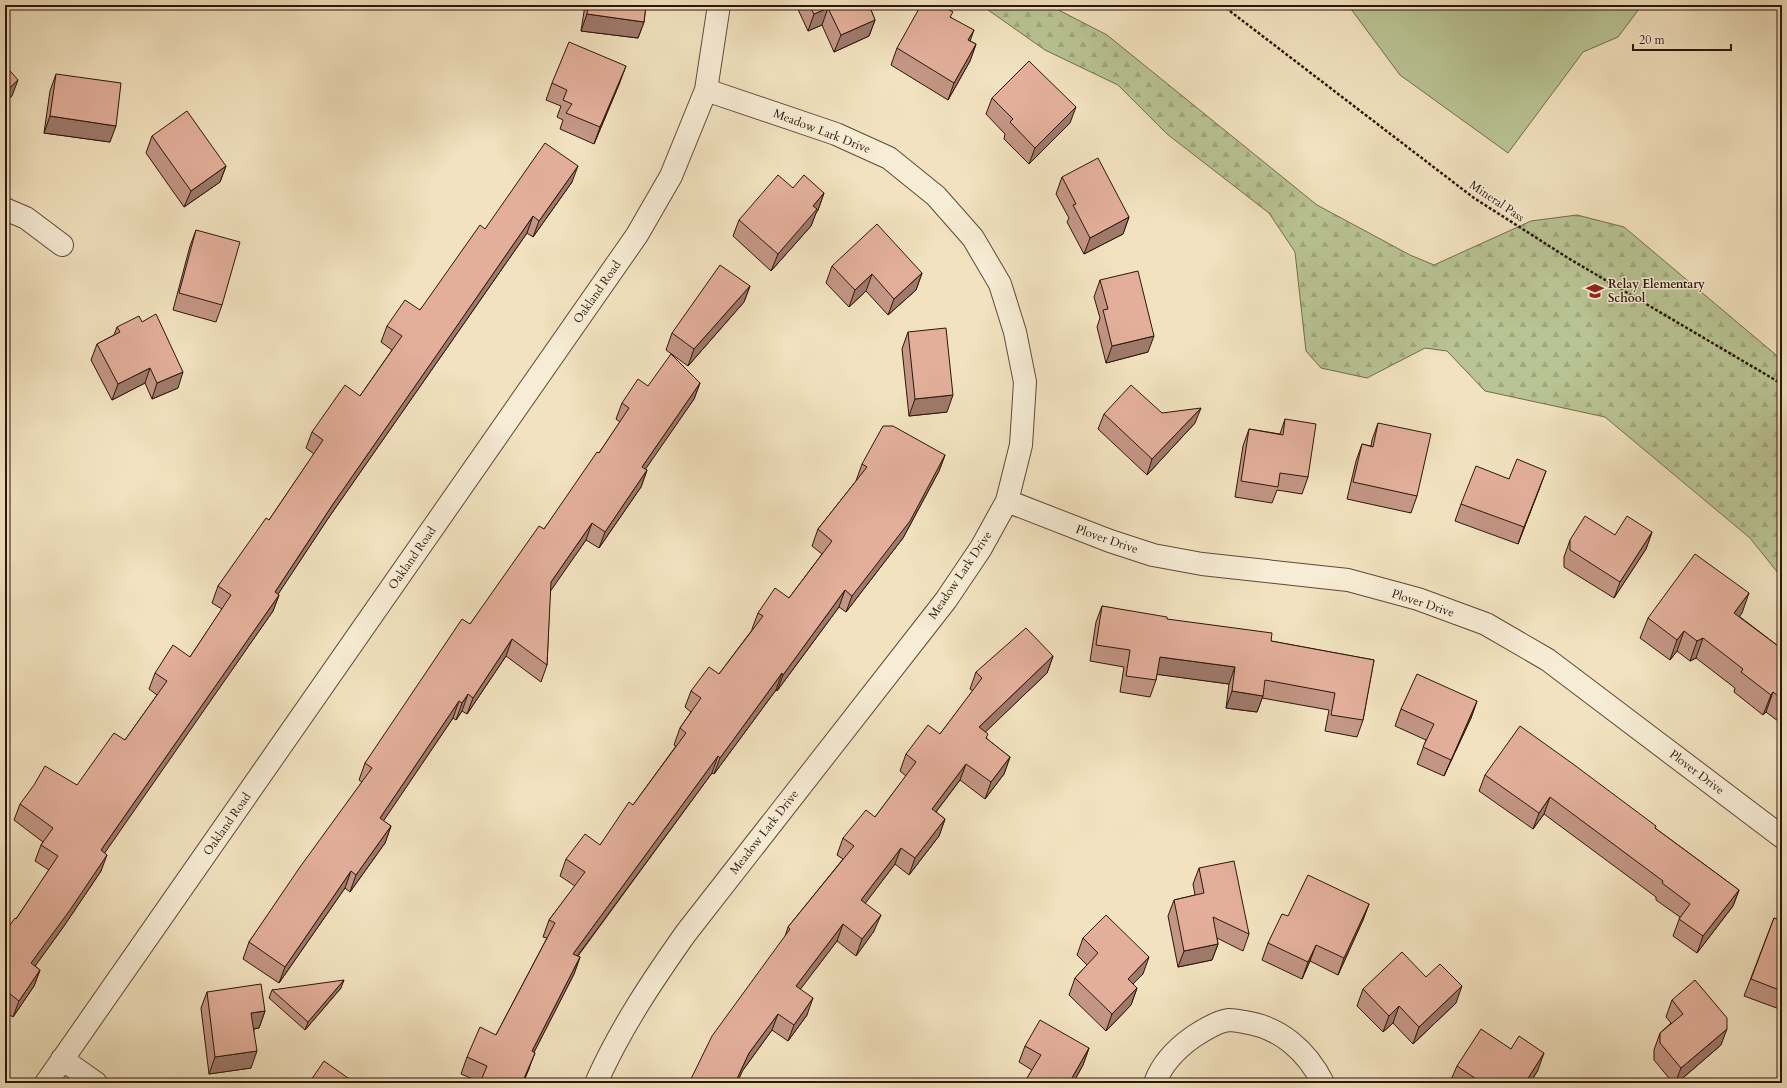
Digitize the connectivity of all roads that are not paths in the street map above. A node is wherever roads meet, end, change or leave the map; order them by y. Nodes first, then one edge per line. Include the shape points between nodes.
1 (720, 5) edge
2 (706, 90) junction
3 (5, 209) edge
4 (62, 245) dead end
5 (1007, 501) junction
6 (1782, 837) edge
7 (62, 1059) junction
8 (46, 1083) edge
9 (96, 1083) edge
10 (596, 1083) edge
11 (1155, 1083) edge
12 (1322, 1083) edge

1 - 2 street, Oakland Road
2 - 5 street, Meadow Lark Drive via 836,134 889,158 936,196 973,238 1000,284 1015,332 1025,382 1021,445
2 - 7 street, Oakland Road via 671,176 637,235
3 - 4 street via 26,218
5 - 6 street, Plover Drive via 1110,541 1153,554 1202,564 1348,580 1418,599 1486,624 1548,660
5 - 10 street, Meadow Lark Drive via 981,548 946,600 686,932 648,986 611,1049
7 - 8 street, Oakland Road
7 - 9 street
11 - 12 street via 1159,1071 1178,1047 1206,1029 1228,1020 1257,1024 1279,1033 1300,1049

